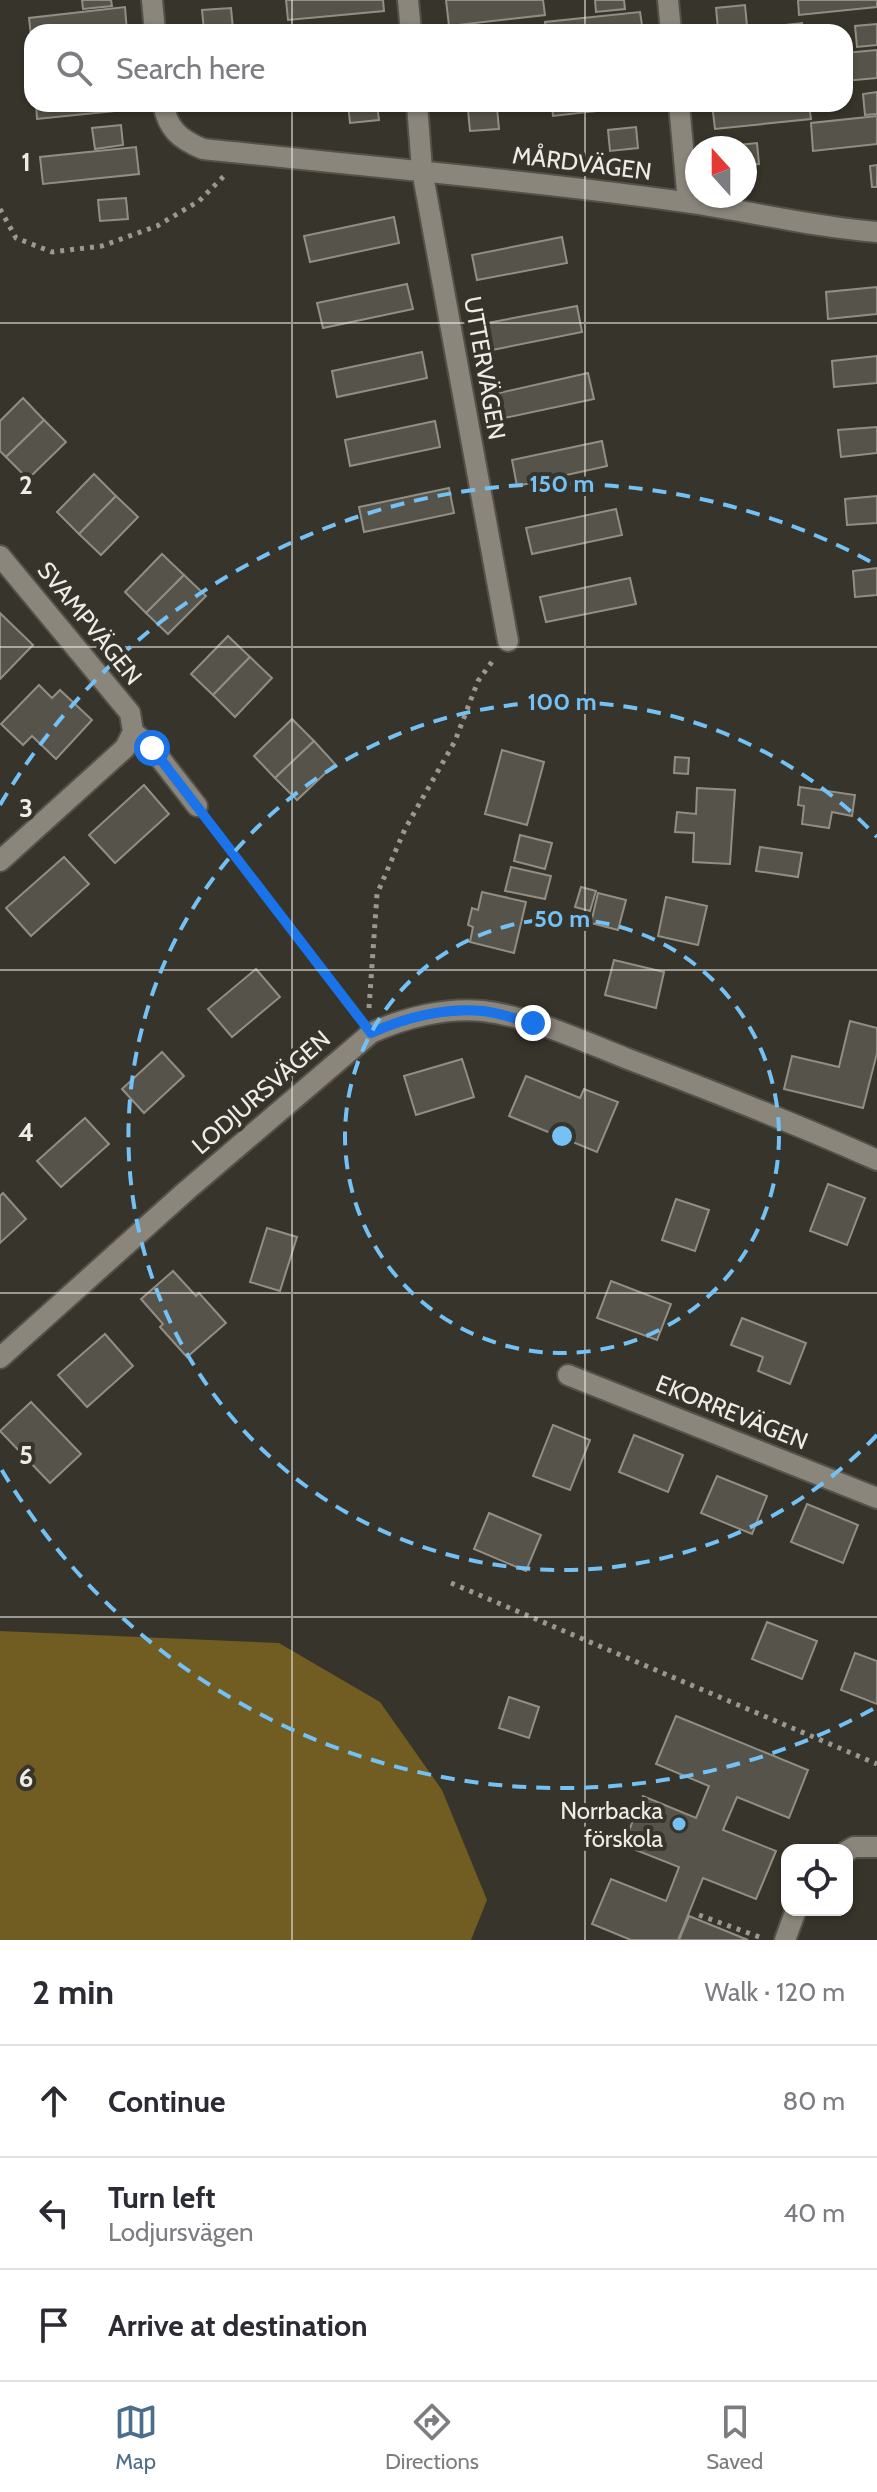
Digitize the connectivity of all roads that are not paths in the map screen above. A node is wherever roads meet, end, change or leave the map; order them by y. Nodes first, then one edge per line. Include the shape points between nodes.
1 (152, 0) edge
2 (408, 0) edge
3 (668, 0) edge
4 (154, 24) edge
5 (410, 24) edge
6 (670, 24) edge
7 (164, 112) edge
8 (418, 112) edge
9 (680, 112) edge
10 (685, 169) edge
11 (422, 170) junction
12 (685, 202) edge
13 (722, 208) edge
14 (877, 232) edge
15 (0, 556) edge
16 (508, 641) road end
17 (133, 732) junction
18 (197, 806) road end
19 (0, 861) edge
20 (877, 1160) edge
21 (0, 1358) edge
22 (568, 1375) dead end
23 (877, 1498) edge
24 (877, 1847) edge
25 (853, 1848) edge
26 (794, 1916) edge
27 (785, 1940) edge

1 - 4 street
2 - 5 street
3 - 6 street
7 - 11 street, MÅRDVÄGEN via 179,138 203,149
8 - 11 street, UTTERVÄGEN
9 - 10 street
11 - 12 street, MÅRDVÄGEN
11 - 16 street, UTTERVÄGEN
13 - 14 street, MÅRDVÄGEN
15 - 17 street, SVAMPVÄGEN via 130,713
17 - 18 street
17 - 19 street via 125,748
20 - 21 street, LODJURSVÄGEN via 533,1023 482,1011 434,1013 371,1033
22 - 23 street, EKORREVÄGEN
24 - 25 street
26 - 27 street

